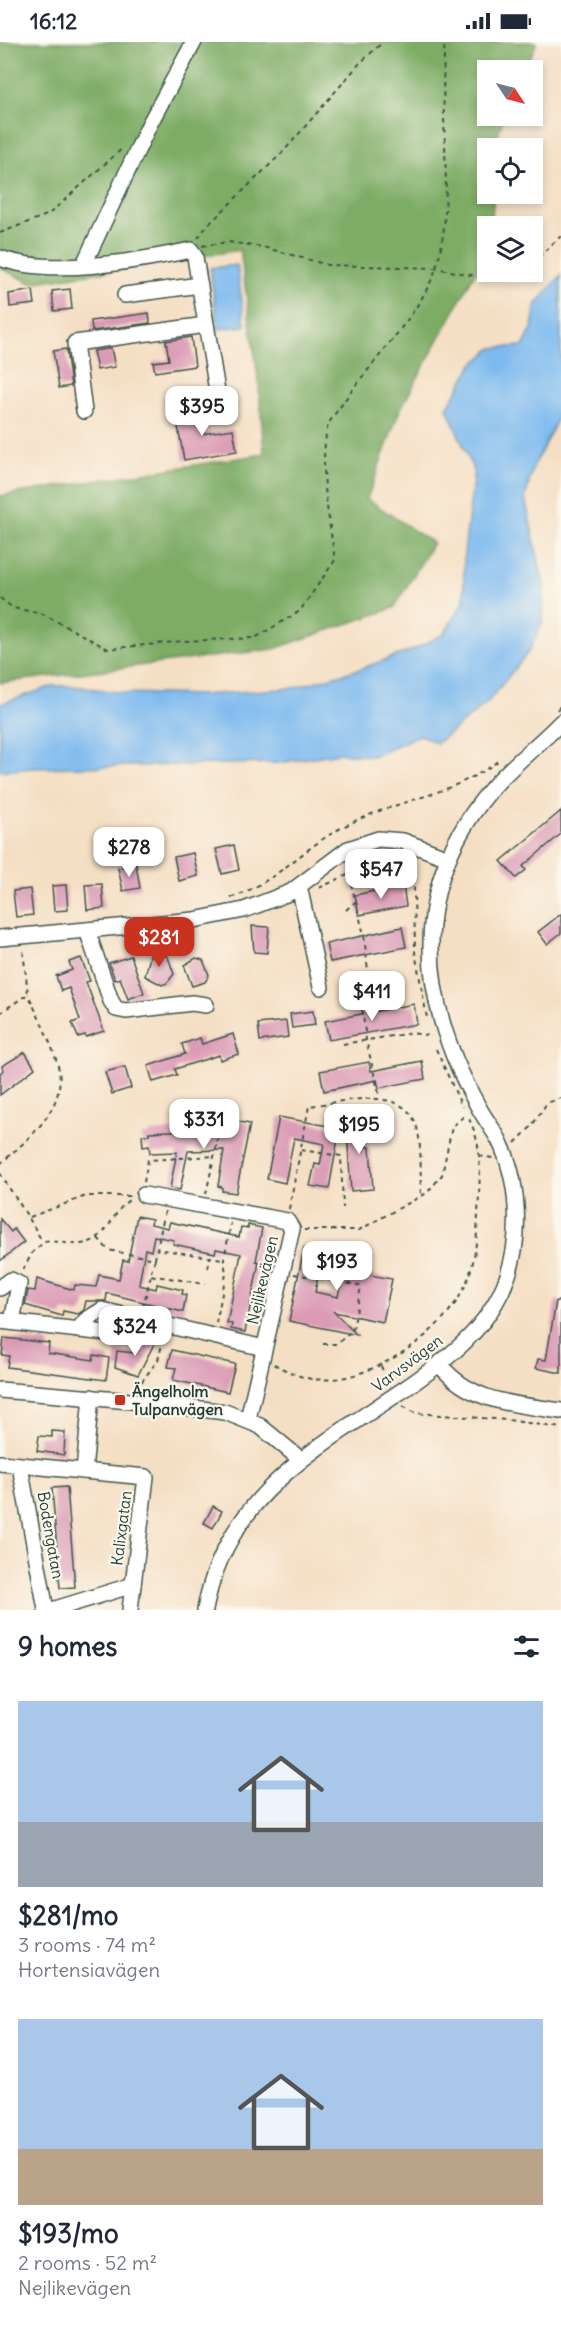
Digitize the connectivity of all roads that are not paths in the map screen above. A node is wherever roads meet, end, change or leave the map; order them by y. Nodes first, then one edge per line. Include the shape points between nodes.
1 (194, 42) edge
2 (0, 258) edge
3 (84, 264) junction
4 (200, 285) junction
5 (125, 295) dead end
6 (206, 325) junction
7 (218, 397) dead end
8 (84, 411) dead end
9 (555, 728) edge
10 (448, 858) junction
11 (299, 886) junction
12 (87, 930) junction
13 (0, 938) edge
14 (321, 987) dead end
15 (206, 1005) dead end
16 (144, 1195) road end
17 (0, 1288) edge
18 (140, 1319) junction
19 (6, 1322) edge
20 (78, 1330) junction
21 (263, 1353) junction
22 (440, 1365) junction
23 (0, 1390) edge
24 (91, 1397) junction
25 (561, 1411) edge
26 (248, 1419) junction
27 (300, 1459) junction
28 (0, 1464) edge
29 (20, 1466) junction
30 (84, 1471) junction
31 (133, 1585) junction
32 (46, 1610) edge
33 (52, 1610) edge
34 (130, 1610) edge
35 (205, 1610) edge

1 - 3 street via 150,123
2 - 3 street via 46,268
3 - 4 street via 148,259 191,250
4 - 5 street
4 - 6 street
6 - 7 street
6 - 8 street via 75,344
9 - 10 street, Varvsvägen via 495,784
10 - 11 street via 404,841 371,840 348,849
10 - 22 street, Varvsvägen via 437,887 430,933 439,1007 463,1076 503,1152 516,1202 508,1276 487,1317
11 - 12 street via 277,899 222,915
11 - 14 street
12 - 13 street
12 - 15 street via 116,1009
16 - 21 street, Nejlikevägen via 290,1225
17 - 19 street via 11,1280 18,1284
18 - 20 street via 115,1334
18 - 20 street via 102,1310
18 - 21 street via 213,1336
19 - 20 street
21 - 26 street, Nejlikevägen
22 - 25 street via 451,1379 471,1393
22 - 27 street, Varvsvägen
23 - 24 street
24 - 26 street via 225,1412
24 - 30 street
26 - 27 street
27 - 35 street, Varvsvägen via 274,1483 242,1524 219,1564
28 - 29 street
29 - 30 street
29 - 32 street, Bodengatan
30 - 31 street, Kalixgatan via 146,1477
31 - 33 street
31 - 34 street, Kalixgatan

